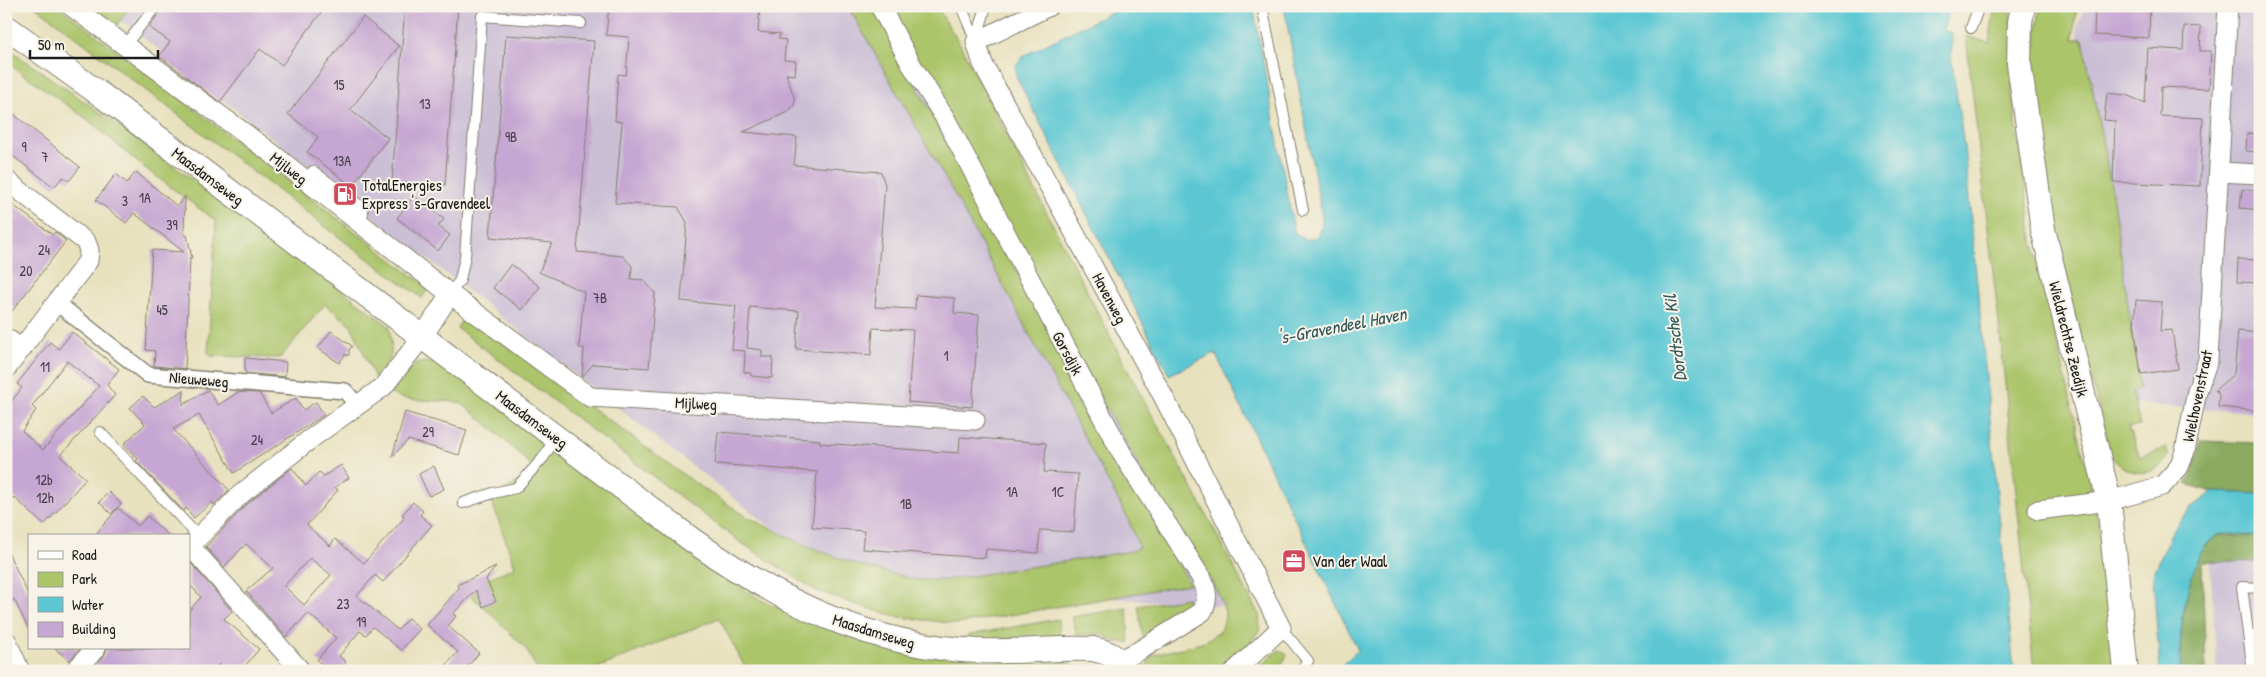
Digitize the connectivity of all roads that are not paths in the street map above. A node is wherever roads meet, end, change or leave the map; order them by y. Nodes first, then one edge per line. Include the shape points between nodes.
1 (71, 6) edge
2 (156, 6) edge
3 (880, 6) edge
4 (961, 6) edge
5 (986, 6) edge
6 (1049, 6) edge
7 (1262, 6) edge
8 (1979, 6) edge
9 (2023, 6) edge
10 (2228, 6) edge
11 (582, 23) dead end
12 (6, 27) edge
13 (1972, 28) dead end
14 (976, 42) junction
15 (124, 47) junction
16 (2219, 172) junction
17 (2260, 174) edge
18 (6, 180) edge
19 (1303, 210) dead end
20 (450, 294) junction
21 (57, 303) junction
22 (423, 336) junction
23 (6, 338) edge
24 (22, 349) junction
25 (6, 369) edge
26 (358, 406) junction
27 (975, 420) dead end
28 (100, 432) dead end
29 (556, 437) junction
30 (2110, 501) junction
31 (462, 503) dead end
32 (2038, 510) dead end
33 (185, 534) edge
34 (192, 543) edge
35 (2260, 588) edge
36 (1281, 628) junction
37 (2248, 635) junction
38 (2260, 635) edge
39 (6, 640) edge
40 (94, 650) edge
41 (1122, 665) edge
42 (20, 671) edge
43 (75, 671) edge
44 (301, 671) edge
45 (1235, 671) edge
46 (1301, 671) edge
47 (2126, 671) edge
48 (2253, 671) edge

1 - 15 street, Mijlweg
2 - 15 lane
3 - 41 street, Gorsdijk via 950,126 1121,452 1202,579 1206,606 1202,612
4 - 14 lane
5 - 14 lane
6 - 14 street
7 - 19 lane
8 - 13 lane
9 - 30 street, Wieldrechtse Zeedijk via 2019,64 2043,228
10 - 16 street, Wielhovenstraat
11 - 20 lane via 482,16 466,257 460,280
12 - 22 street, Maasdamseweg
14 - 36 street, Havenweg via 983,64 1163,396
15 - 20 street, Mijlweg via 305,180
16 - 17 street
16 - 30 street, Wielhovenstraat via 2208,360 2197,391 2185,451 2179,467 2162,486
18 - 21 street via 86,242 88,262
20 - 22 street
20 - 27 street, Mijlweg via 590,397
21 - 24 street
21 - 26 street, Nieuweweg via 148,375 345,391
22 - 26 street via 387,383
22 - 29 street, Maasdamseweg
23 - 24 street
24 - 25 street
26 - 34 street via 240,495
28 - 33 lane
29 - 31 lane via 543,458 516,488
29 - 41 street, Maasdamseweg via 741,574 777,595 845,624 908,643 945,648 1013,652 1093,649 1105,651
30 - 32 street, Wielhovenstraat
30 - 47 street, Wieldrechtse Zeedijk
34 - 44 street
35 - 37 lane via 2242,587
36 - 45 street
36 - 46 lane, Havenweg via 1308,661
37 - 38 lane
37 - 48 lane
39 - 42 street
40 - 43 street

